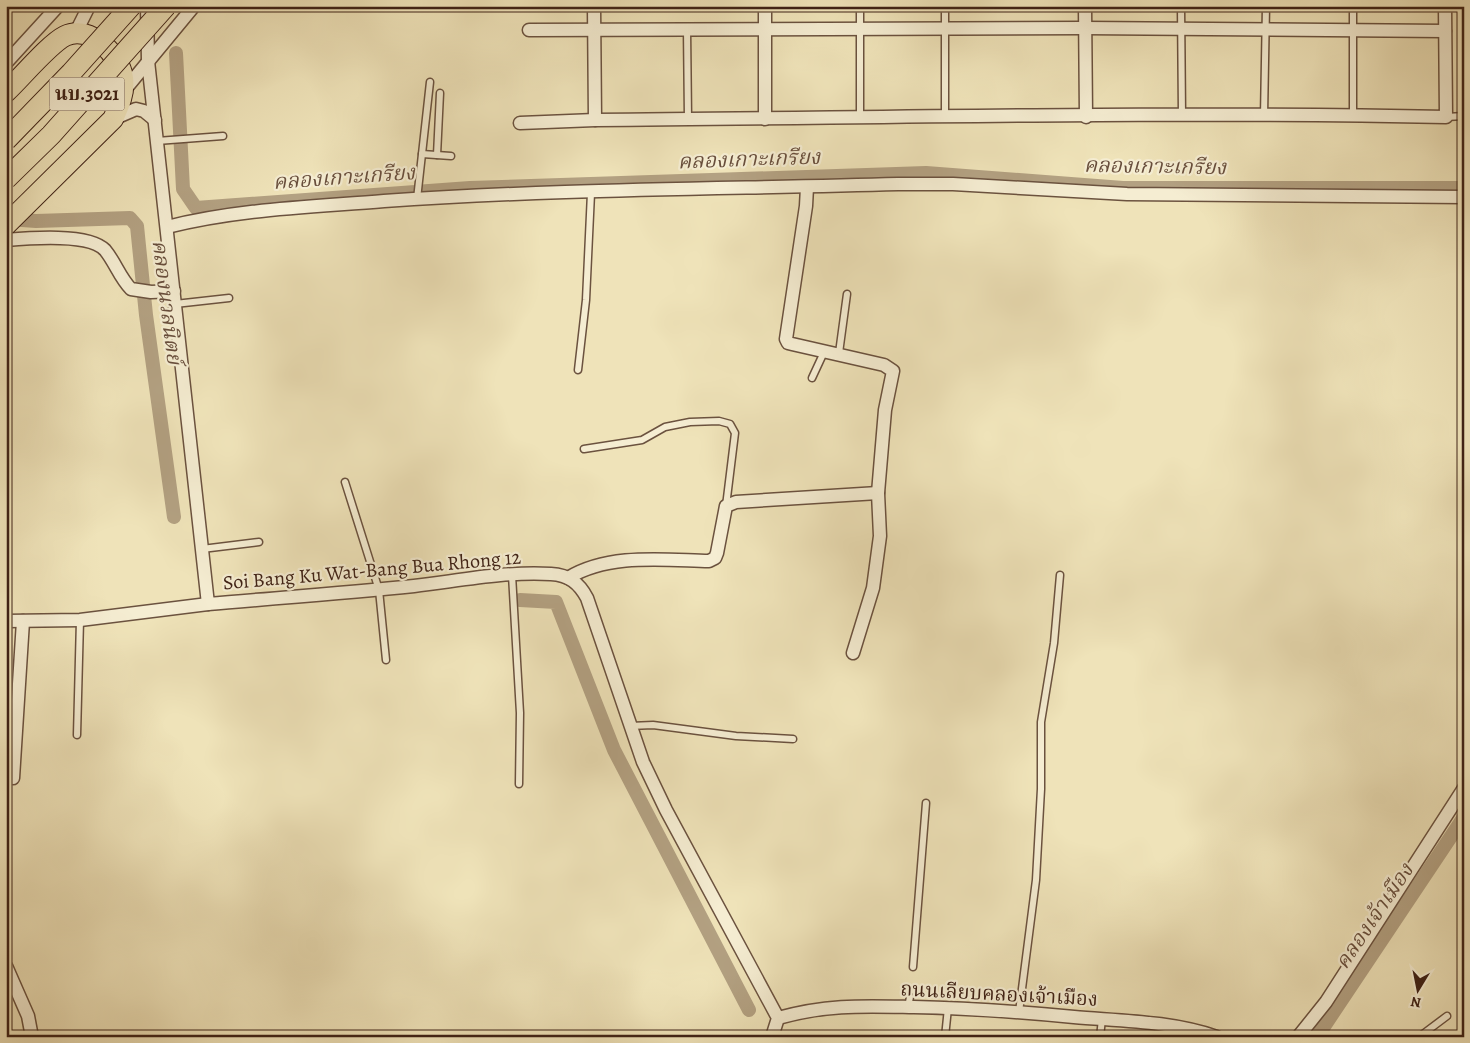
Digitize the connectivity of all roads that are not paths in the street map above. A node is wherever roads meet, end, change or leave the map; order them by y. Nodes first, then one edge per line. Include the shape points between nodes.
1 (58, 6) edge
2 (89, 6) edge
3 (131, 6) edge
4 (147, 6) edge
5 (166, 6) edge
6 (194, 6) edge
7 (594, 6) edge
8 (765, 6) edge
9 (860, 6) edge
10 (946, 6) edge
11 (1085, 6) edge
12 (1181, 6) edge
13 (1266, 6) edge
14 (1353, 6) edge
15 (1445, 6) edge
16 (945, 28) junction
17 (1085, 28) junction
18 (1181, 28) junction
19 (686, 29) junction
20 (765, 29) junction
21 (860, 29) junction
22 (1266, 29) junction
23 (529, 30) dead end
24 (594, 30) junction
25 (1353, 30) junction
26 (1445, 30) junction
27 (76, 32) junction
28 (148, 61) junction
29 (6, 64) edge
30 (430, 82) dead end
31 (6, 92) edge
32 (123, 92) junction
33 (440, 93) dead end
34 (1353, 115) junction
35 (1086, 116) junction
36 (1182, 116) junction
37 (1264, 116) junction
38 (1464, 116) edge
39 (1446, 117) junction
40 (860, 118) junction
41 (945, 118) junction
42 (113, 119) junction
43 (765, 119) junction
44 (155, 120) junction
45 (595, 120) junction
46 (688, 120) junction
47 (520, 123) dead end
48 (223, 136) dead end
49 (6, 140) edge
50 (162, 141) junction
51 (422, 154) junction
52 (437, 155) junction
53 (451, 156) dead end
54 (6, 179) edge
55 (807, 187) junction
56 (591, 192) junction
57 (417, 197) junction
58 (1464, 197) edge
59 (6, 224) edge
60 (167, 227) junction
61 (6, 240) edge
62 (847, 294) dead end
63 (174, 298) junction
64 (229, 298) dead end
65 (825, 350) junction
66 (839, 353) junction
67 (578, 370) dead end
68 (812, 378) dead end
69 (584, 449) dead end
70 (345, 482) dead end
71 (878, 493) junction
72 (726, 506) junction
73 (259, 542) dead end
74 (202, 548) junction
75 (1060, 575) dead end
76 (512, 576) junction
77 (568, 578) junction
78 (379, 590) junction
79 (208, 604) junction
80 (80, 620) junction
81 (6, 621) edge
82 (23, 621) junction
83 (853, 653) dead end
84 (386, 660) dead end
85 (630, 726) junction
86 (77, 735) dead end
87 (793, 739) dead end
88 (13, 778) dead end
89 (519, 784) dead end
90 (1464, 788) edge
91 (926, 802) dead end
92 (6, 966) edge
93 (913, 967) dead end
94 (948, 1008) junction
95 (1019, 1012) junction
96 (1447, 1016) dead end
97 (778, 1018) junction
98 (1102, 1019) junction
99 (32, 1037) edge
100 (772, 1037) edge
101 (945, 1037) edge
102 (1100, 1037) edge
103 (1217, 1037) edge
104 (1298, 1037) edge
105 (1419, 1037) edge

1 - 29 street
2 - 27 street
3 - 49 main road, นบ.3021, bridge via 72,73
4 - 28 street, Soi Bang Ku Wat-Bang Bua Rhong 12
5 - 54 main road, นบ.3021, bridge via 51,135
6 - 28 street
7 - 24 street
8 - 20 street
9 - 21 lane
10 - 16 lane
11 - 17 street
12 - 18 lane
13 - 22 lane
14 - 25 lane
15 - 26 street
16 - 17 street
16 - 21 street
16 - 41 lane
17 - 18 street
17 - 35 street
18 - 22 street
18 - 36 lane
19 - 20 street
19 - 24 street
19 - 46 lane
20 - 21 street
20 - 43 street
21 - 40 lane
22 - 25 street
22 - 37 lane
23 - 24 street
24 - 45 street
25 - 26 street
25 - 34 lane
26 - 39 street
27 - 31 main road via 54,44
27 - 32 main road via 105,46 119,65
28 - 32 street
28 - 44 street, Soi Bang Ku Wat-Bang Bua Rhong 12
30 - 51 lane
32 - 42 main road
33 - 52 lane
34 - 37 street
34 - 39 street
35 - 36 street
35 - 41 street
36 - 37 street
38 - 39 lane
40 - 41 street
40 - 43 street
42 - 44 street via 136,109
42 - 59 main road
43 - 46 street
44 - 50 street, Soi Bang Ku Wat-Bang Bua Rhong 12
45 - 46 street
45 - 47 street
48 - 50 lane
50 - 60 street, Soi Bang Ku Wat-Bang Bua Rhong 12
51 - 52 lane
51 - 57 lane
52 - 53 lane
55 - 56 street
55 - 58 street via 953,184 1127,194
55 - 65 street via 786,339 788,343
56 - 57 street
56 - 67 lane via 586,300
57 - 60 street via 250,211 199,218
60 - 63 street, Soi Bang Ku Wat-Bang Bua Rhong 12
61 - 63 street via 53,237 98,246 105,250 128,286
62 - 66 lane
63 - 64 lane
63 - 74 street, Soi Bang Ku Wat-Bang Bua Rhong 12
65 - 66 street
65 - 68 lane
66 - 71 street via 884,364 893,371 885,410
69 - 72 lane via 642,440 665,428 690,422 730,424 735,434
70 - 78 lane
71 - 72 street via 736,502
71 - 83 street via 880,536 873,588
72 - 77 street via 715,558 627,560 584,568
73 - 74 lane
74 - 79 street, Soi Bang Ku Wat-Bang Bua Rhong 12
75 - 95 lane via 1054,643 1041,722 1036,880
76 - 77 street, Soi Bang Ku Wat-Bang Bua Rhong 12 via 552,574
76 - 78 street, Soi Bang Ku Wat-Bang Bua Rhong 12
76 - 89 lane via 520,713
77 - 85 street via 579,585 587,598
78 - 79 street, Soi Bang Ku Wat-Bang Bua Rhong 12
78 - 84 lane
79 - 80 street
80 - 82 street
80 - 86 lane
81 - 82 street
82 - 88 street
85 - 87 lane via 653,725 736,736
85 - 97 street via 666,810
90 - 104 street via 1326,1002
91 - 93 lane
92 - 99 street via 28,1016
94 - 95 street, ถนนเลียบคลองเจ้าเมือง
94 - 97 street, ถนนเลียบคลองเจ้าเมือง via 909,1002 827,1007
94 - 101 lane
95 - 98 street, ถนนเลียบคลองเจ้าเมือง
96 - 105 lane
97 - 100 street
98 - 102 lane
98 - 103 street, ถนนเลียบคลองเจ้าเมือง via 1182,1027

